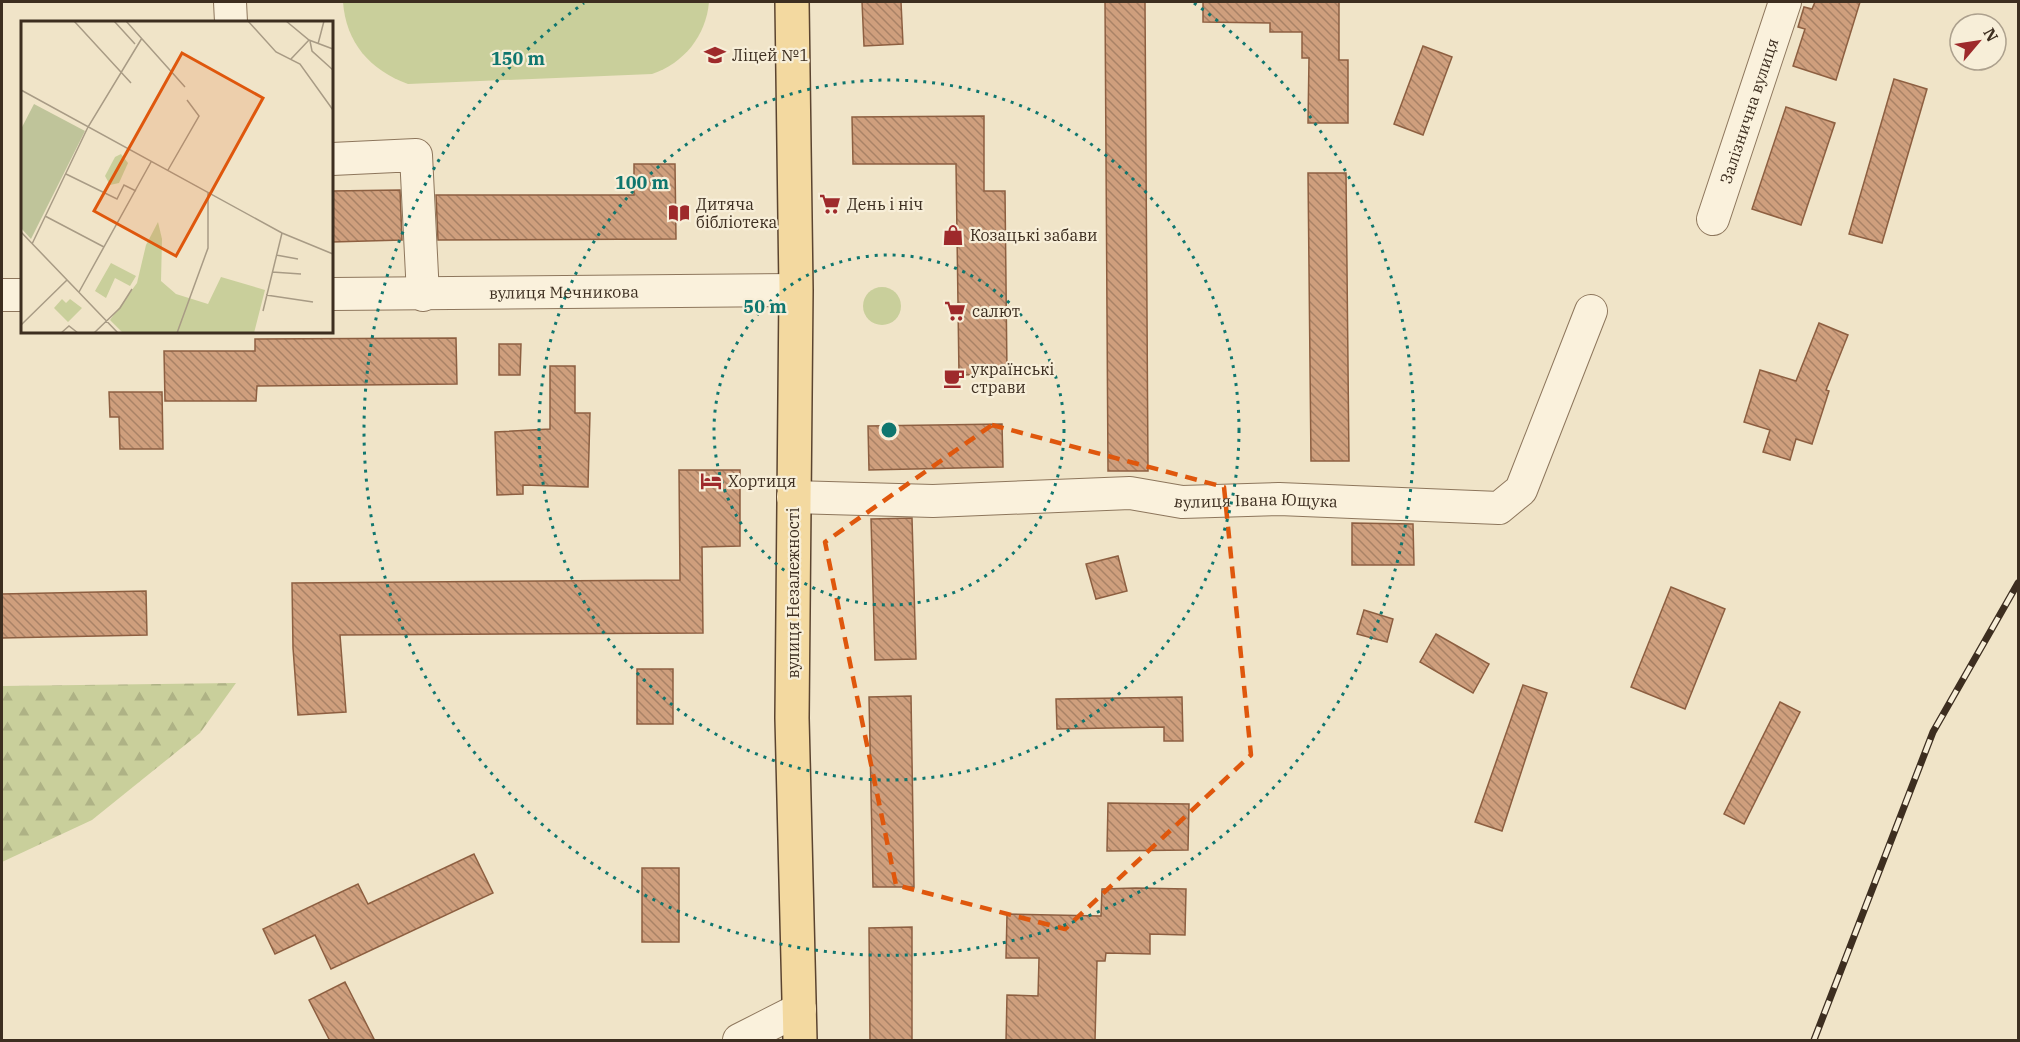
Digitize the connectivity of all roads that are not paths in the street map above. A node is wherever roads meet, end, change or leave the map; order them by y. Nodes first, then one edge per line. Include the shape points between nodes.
1 (230, 2) edge
2 (792, 2) edge
3 (1785, 2) edge
4 (231, 21) edge
5 (333, 159) edge
6 (1713, 219) dead end
7 (796, 290) junction
8 (333, 294) edge
9 (2, 295) edge
10 (21, 295) edge
11 (423, 295) junction
12 (1591, 311) dead end
13 (793, 497) junction
14 (800, 1025) edge
15 (739, 1041) edge

1 - 4 street
2 - 7 main road, вулиця Незалежності
3 - 6 street, Залізнична вулиця
5 - 11 street via 416,155
7 - 11 street, вулиця Мечникова
7 - 13 main road, вулиця Незалежності
8 - 11 street, вулиця Мечникова
9 - 10 street
12 - 13 street, вулиця Івана Ющука via 1521,490 1499,508 1279,499 1182,502 1130,493 933,501
13 - 14 main road, вулиця Незалежності via 792,718
14 - 15 street

